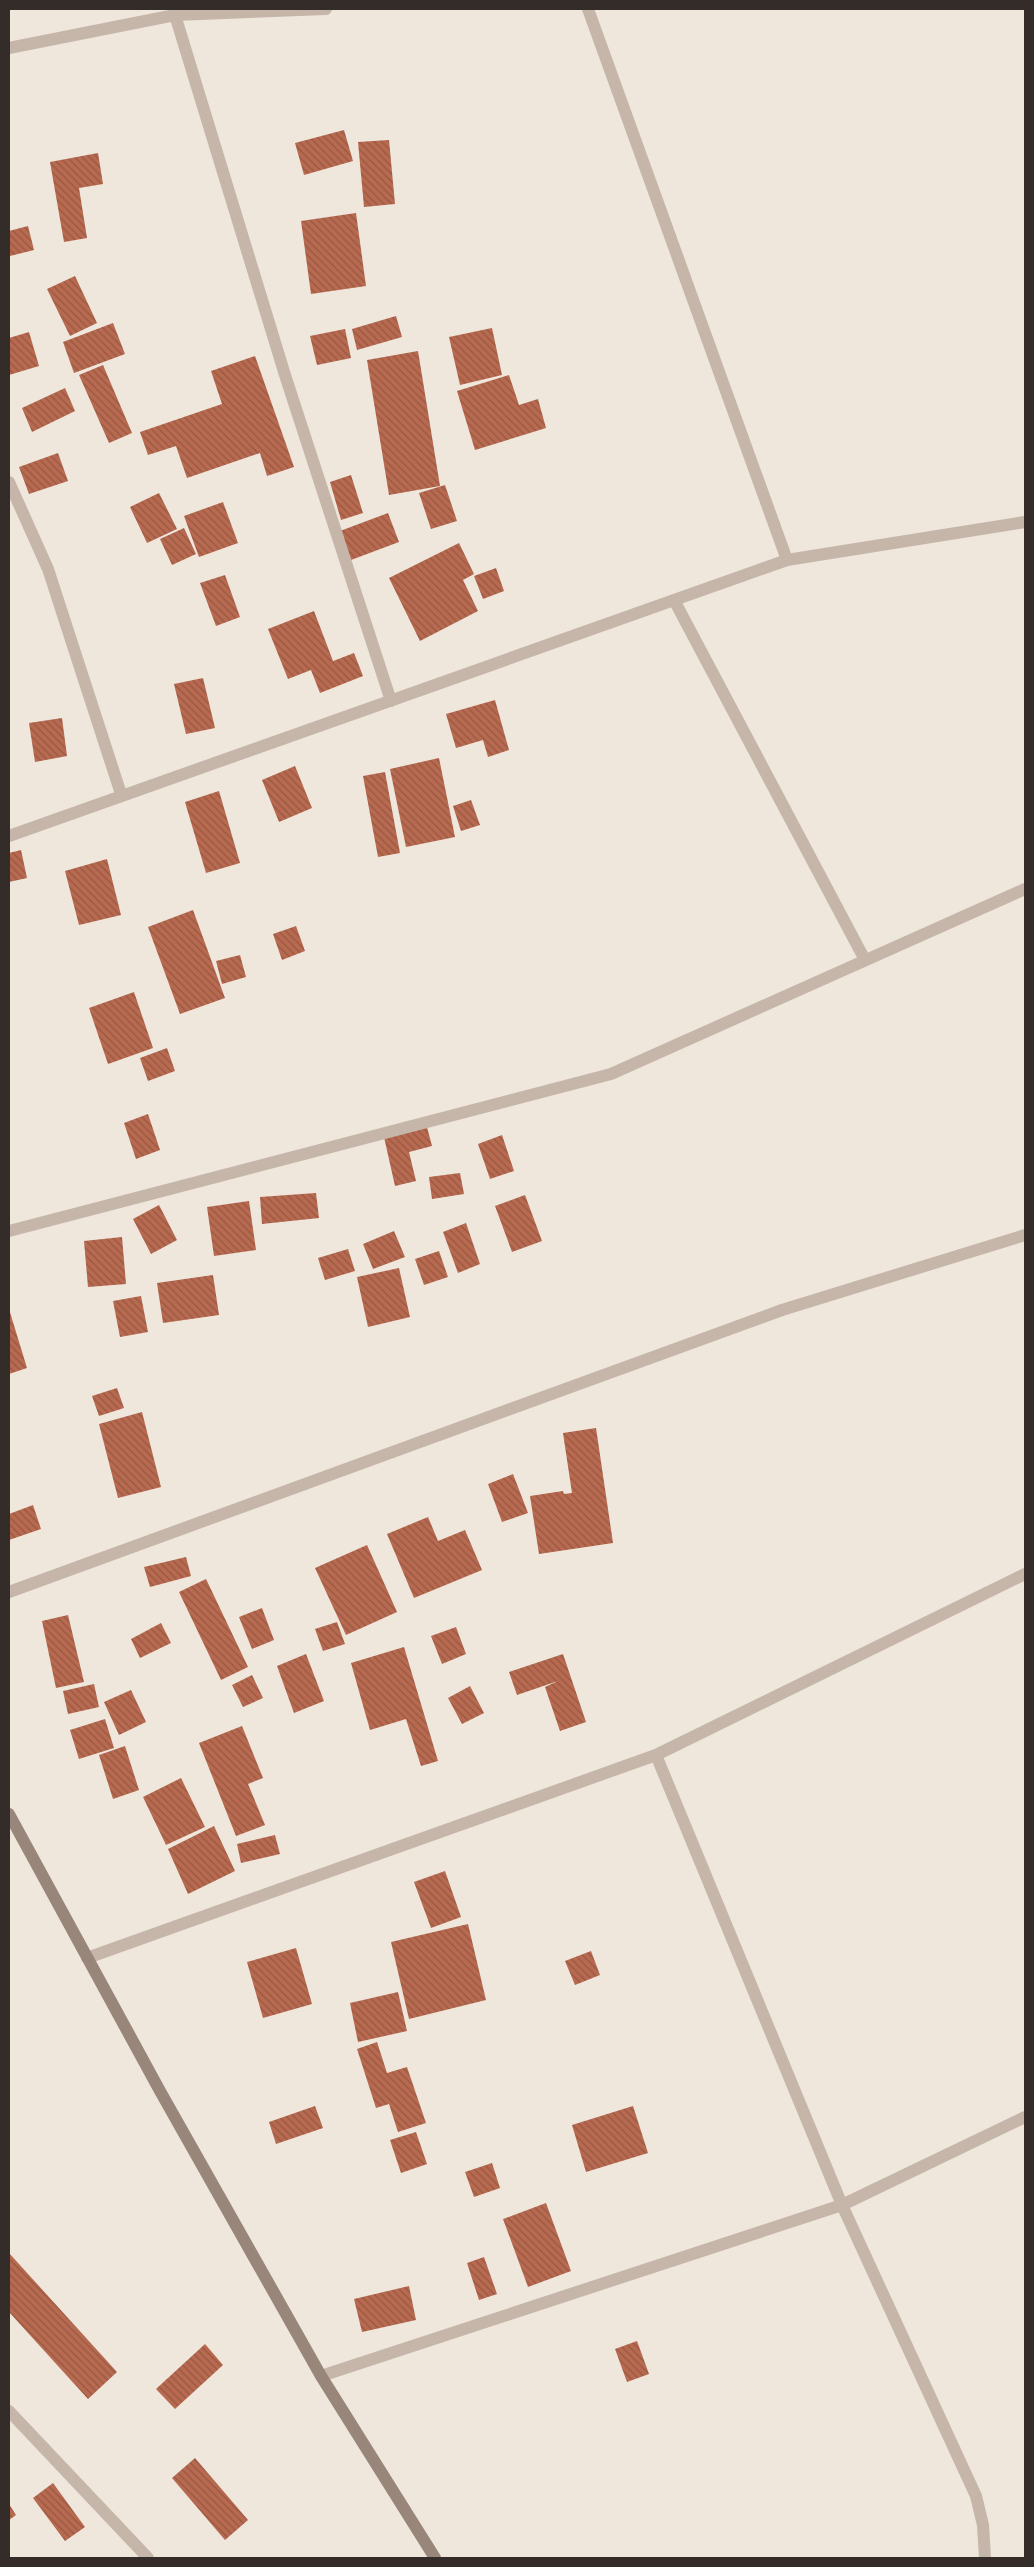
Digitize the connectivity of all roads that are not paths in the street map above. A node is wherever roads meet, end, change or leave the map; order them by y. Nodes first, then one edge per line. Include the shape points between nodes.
1 (326, 9) edge
2 (588, 9) edge
3 (175, 15) junction
4 (9, 48) edge
5 (9, 482) edge
6 (1025, 522) edge
7 (787, 560) junction
8 (674, 600) junction
9 (391, 701) junction
10 (121, 794) junction
11 (9, 836) edge
12 (1025, 889) edge
13 (865, 960) junction
14 (9, 1231) edge
15 (1025, 1235) edge
16 (1025, 1574) edge
17 (9, 1592) edge
18 (656, 1755) junction
19 (9, 1814) edge
20 (87, 1958) junction
21 (1025, 2117) edge
22 (842, 2205) junction
23 (321, 2376) junction
24 (9, 2411) edge
25 (148, 2558) edge
26 (435, 2558) edge
27 (985, 2558) edge

1 - 3 street
2 - 7 street
3 - 4 street
3 - 9 street via 285,376
5 - 10 street via 48,569
6 - 7 street
7 - 8 street
8 - 9 street
8 - 13 street
9 - 10 street
10 - 11 street
12 - 13 street
13 - 14 street via 611,1074
15 - 17 street via 782,1310
16 - 18 street
18 - 20 street
18 - 22 street
19 - 20 street
20 - 23 street
21 - 22 street
22 - 23 street
22 - 27 street via 976,2496
23 - 26 street
24 - 25 street

